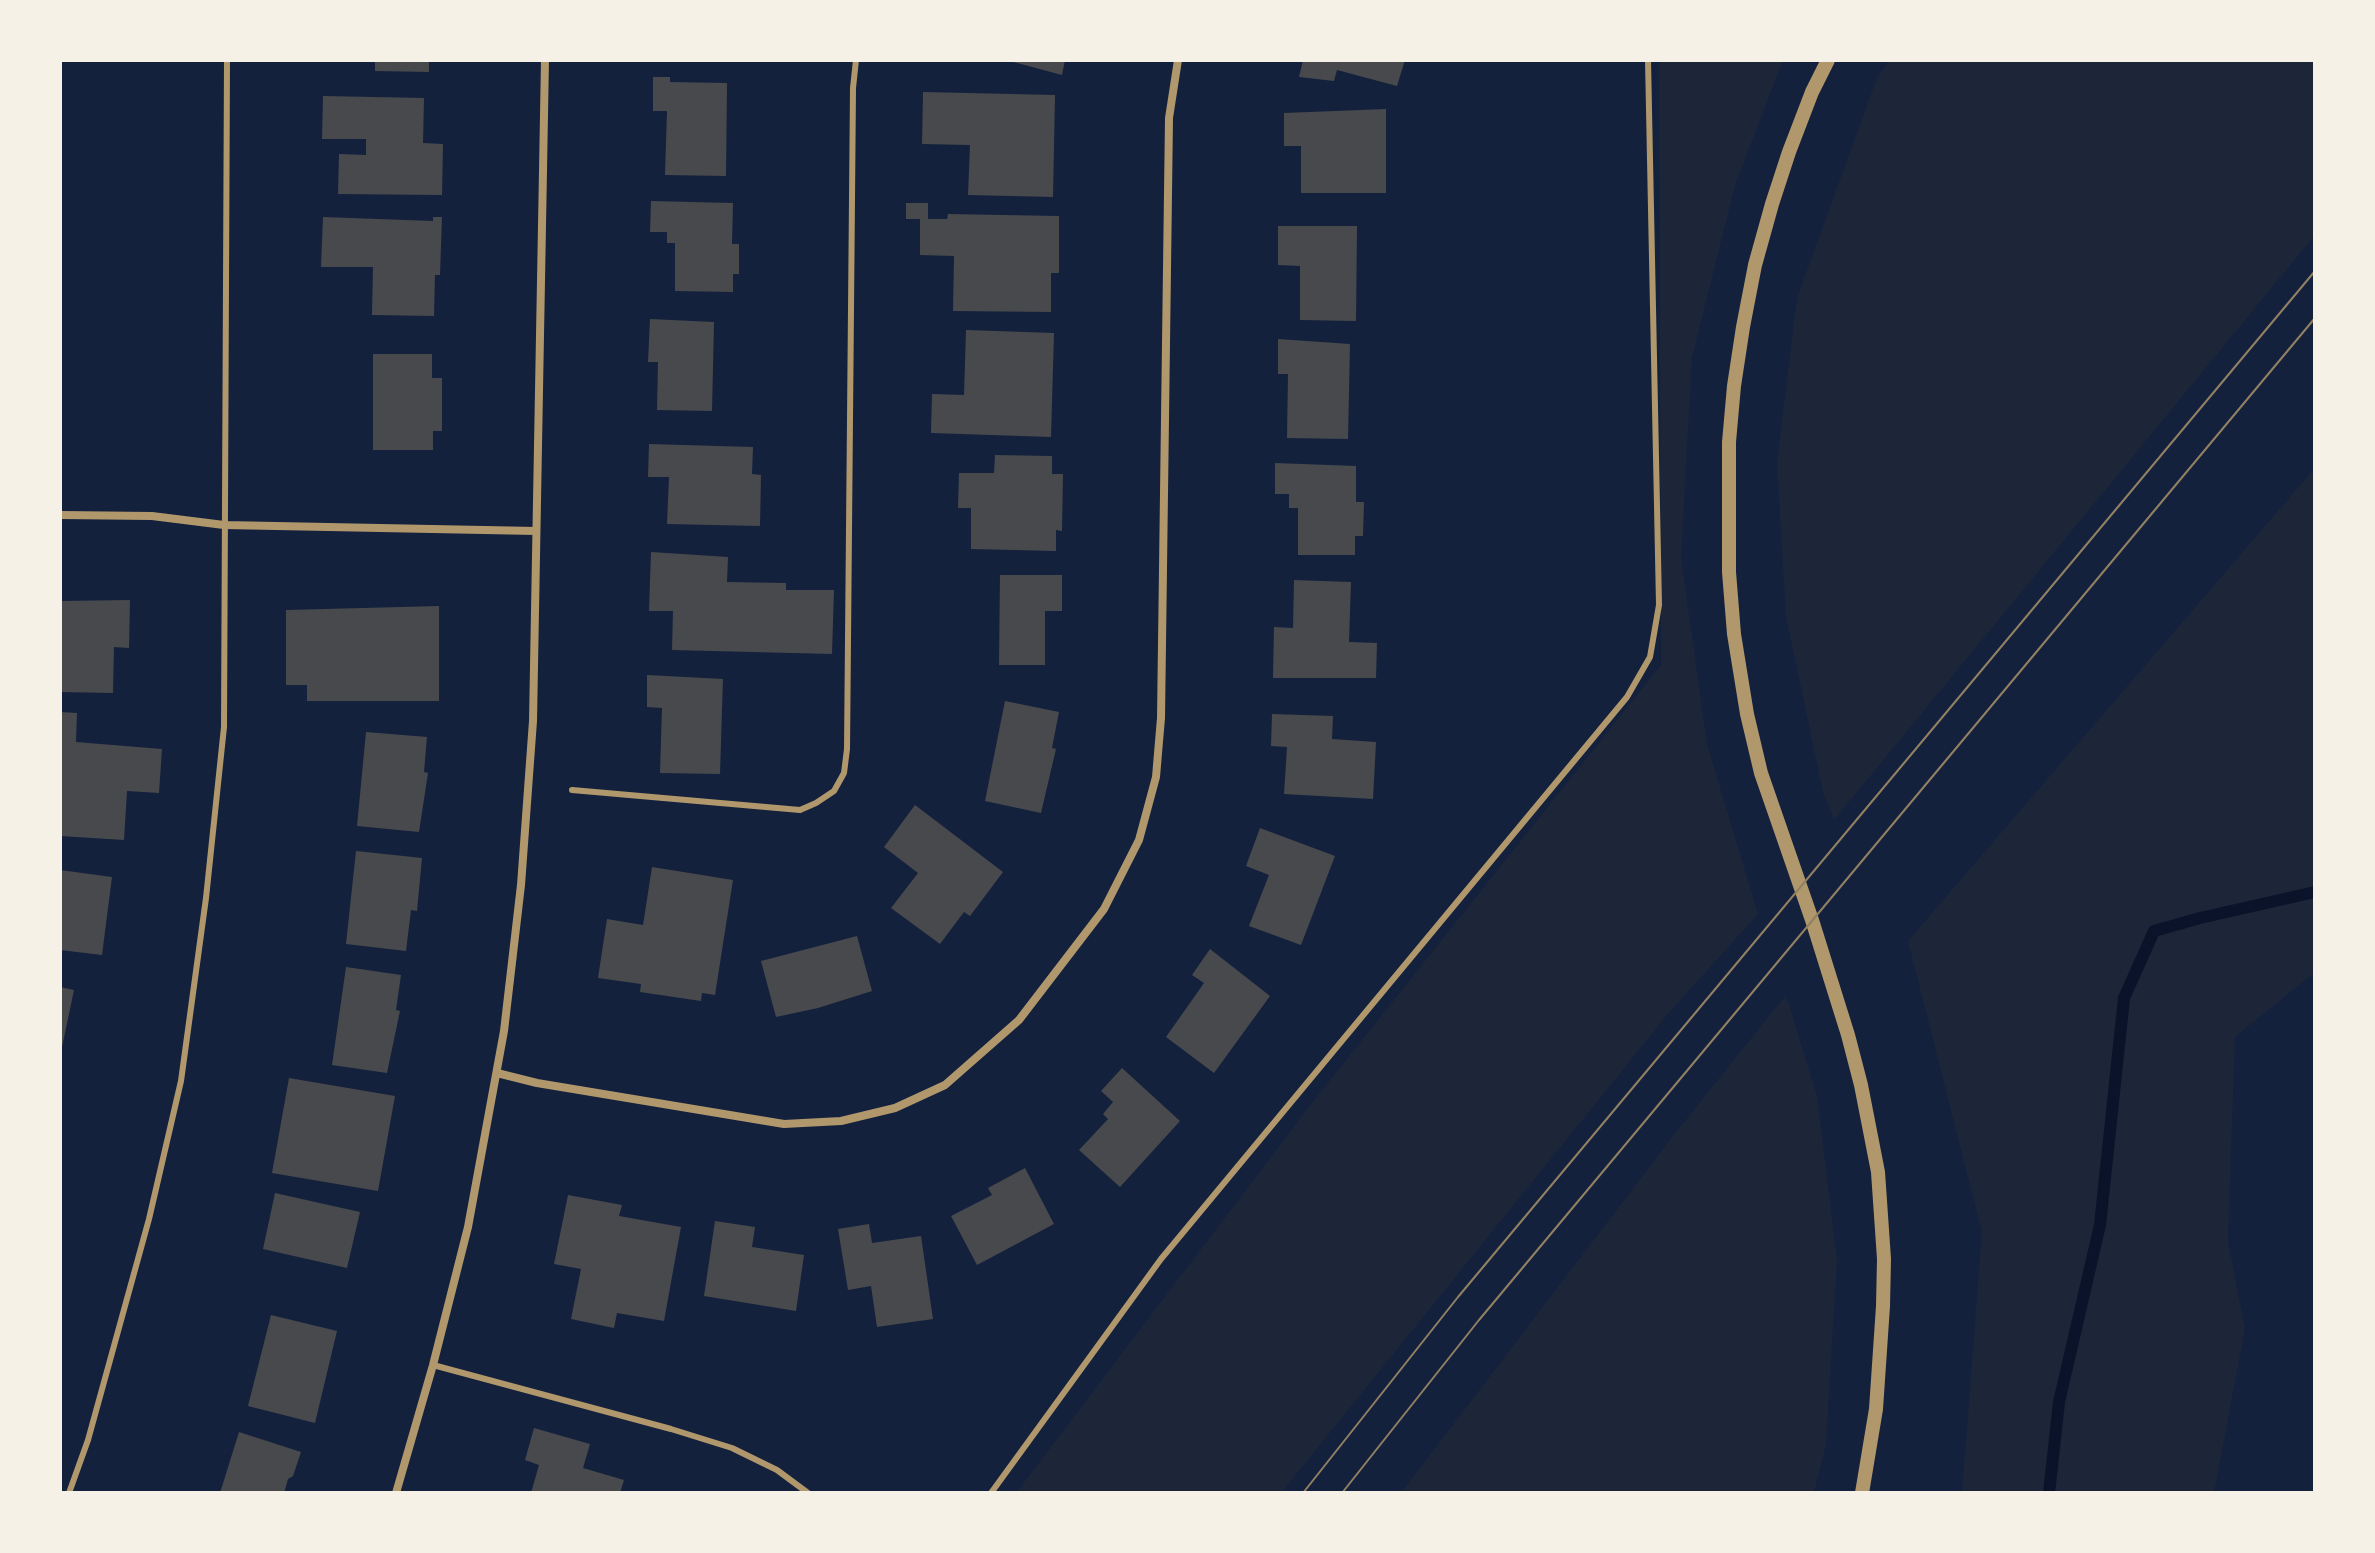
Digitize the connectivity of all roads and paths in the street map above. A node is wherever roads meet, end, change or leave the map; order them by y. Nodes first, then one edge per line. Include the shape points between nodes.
1 (227, 60) edge
2 (545, 60) edge
3 (856, 60) edge
4 (1178, 60) edge
5 (1648, 60) edge
6 (1828, 60) edge
7 (60, 515) edge
8 (224, 525) junction
9 (536, 531) junction
10 (572, 790) dead end
11 (497, 1073) junction
12 (433, 1365) junction
13 (69, 1493) edge
14 (396, 1493) edge
15 (808, 1493) edge
16 (991, 1493) edge
17 (1862, 1493) edge

1 - 8 lane
2 - 9 street
3 - 10 lane via 844,773 834,791 800,810
4 - 11 street via 1169,118 1156,777 1139,840 1104,909 1019,1020 945,1085 895,1108 841,1121 784,1124
5 - 16 lane via 1659,605 1650,657 1627,697 1161,1259
6 - 17 street via 1780,178 1755,265 1729,442 1729,572 1734,634 1761,773 1848,1035 1878,1172 1884,1259 1881,1356
7 - 8 street via 152,516
8 - 9 street
8 - 13 lane via 224,727 181,1081 141,1249
9 - 11 street via 533,721
11 - 12 street via 468,1227
12 - 14 street
12 - 15 lane via 732,1448

